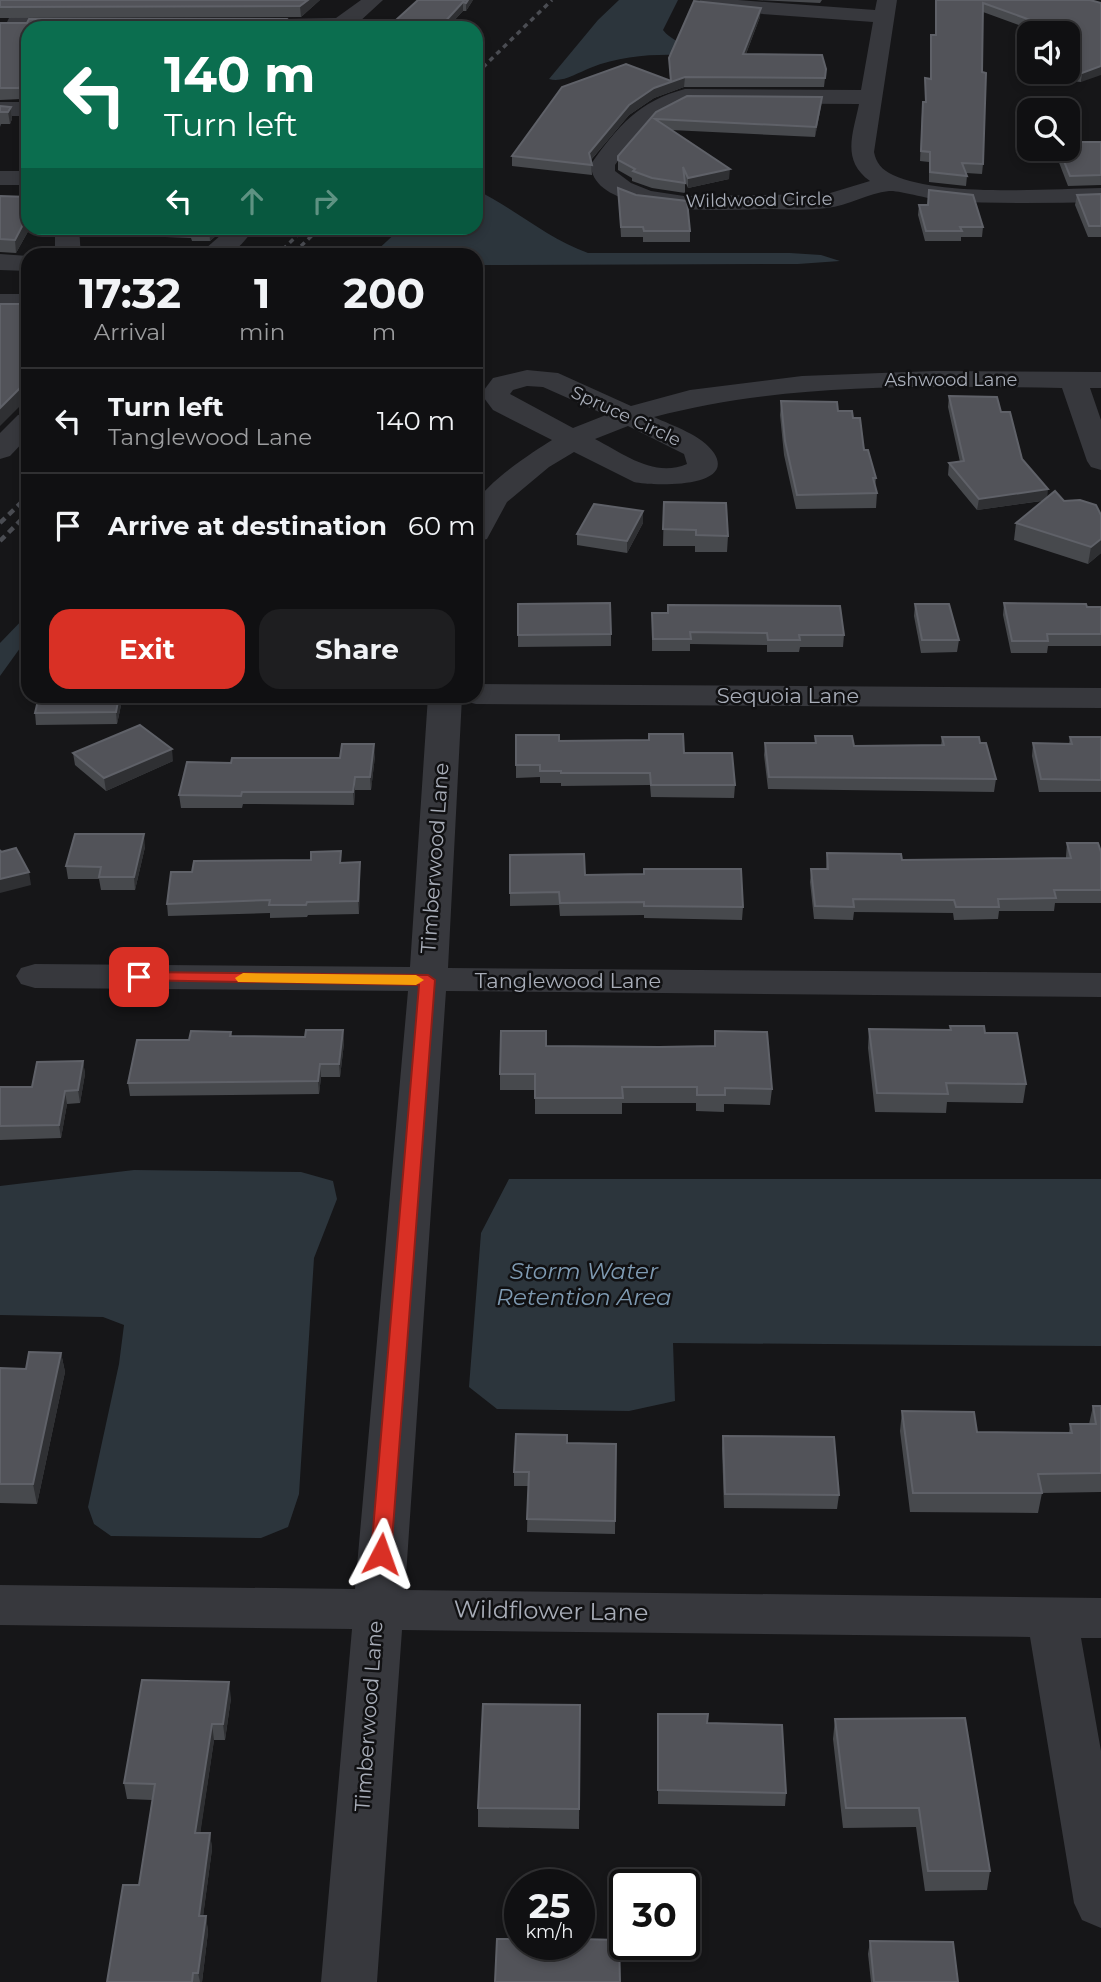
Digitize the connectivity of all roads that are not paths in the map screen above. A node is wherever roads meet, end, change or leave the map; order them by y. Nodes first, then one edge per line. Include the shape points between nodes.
1 (28, 0) edge
2 (373, 0) edge
3 (702, 4) edge
4 (885, 8) edge
5 (346, 21) edge
6 (8, 26) edge
7 (871, 97) junction
8 (0, 109) edge
9 (21, 109) edge
10 (21, 167) edge
11 (0, 178) edge
12 (890, 183) junction
13 (1101, 195) edge
14 (236, 235) edge
15 (220, 248) edge
16 (0, 262) edge
17 (21, 263) edge
18 (0, 302) edge
19 (21, 302) edge
20 (1087, 380) edge
21 (629, 415) junction
22 (21, 428) edge
23 (573, 441) junction
24 (0, 450) edge
25 (1101, 461) edge
26 (483, 520) edge
27 (483, 694) edge
28 (1101, 698) edge
29 (445, 703) edge
30 (35, 976) dead end
31 (428, 980) junction
32 (1101, 985) edge
33 (0, 1605) edge
34 (376, 1608) junction
35 (1077, 1618) edge
36 (1101, 1903) edge
37 (349, 1982) edge

1 - 6 street
2 - 5 street
3 - 4 street
4 - 7 street
7 - 12 street via 862,152 867,168
7 - 12 street, Wildwood Circle via 685,96 666,100 647,110 603,164 603,174 646,198 684,203 828,201
8 - 9 street
10 - 11 street
12 - 13 street via 959,195
14 - 15 street
16 - 17 street
18 - 19 street
20 - 21 street, Ashwood Lane via 802,382 725,392
20 - 25 street
21 - 23 street
21 - 23 street, Spruce Circle via 694,448 702,457 702,468 685,476 644,476
21 - 23 street, Spruce Circle via 548,379 503,384 495,394 503,404
22 - 24 street
23 - 26 street via 534,463 495,498
27 - 28 street, Sequoia Lane
29 - 31 street, Timberwood Lane
30 - 31 street, Tanglewood Lane
31 - 32 street, Tanglewood Lane
31 - 34 street, Timberwood Lane
33 - 34 street, Wildflower Lane
34 - 35 street, Wildflower Lane
34 - 37 street, Timberwood Lane
35 - 36 street

